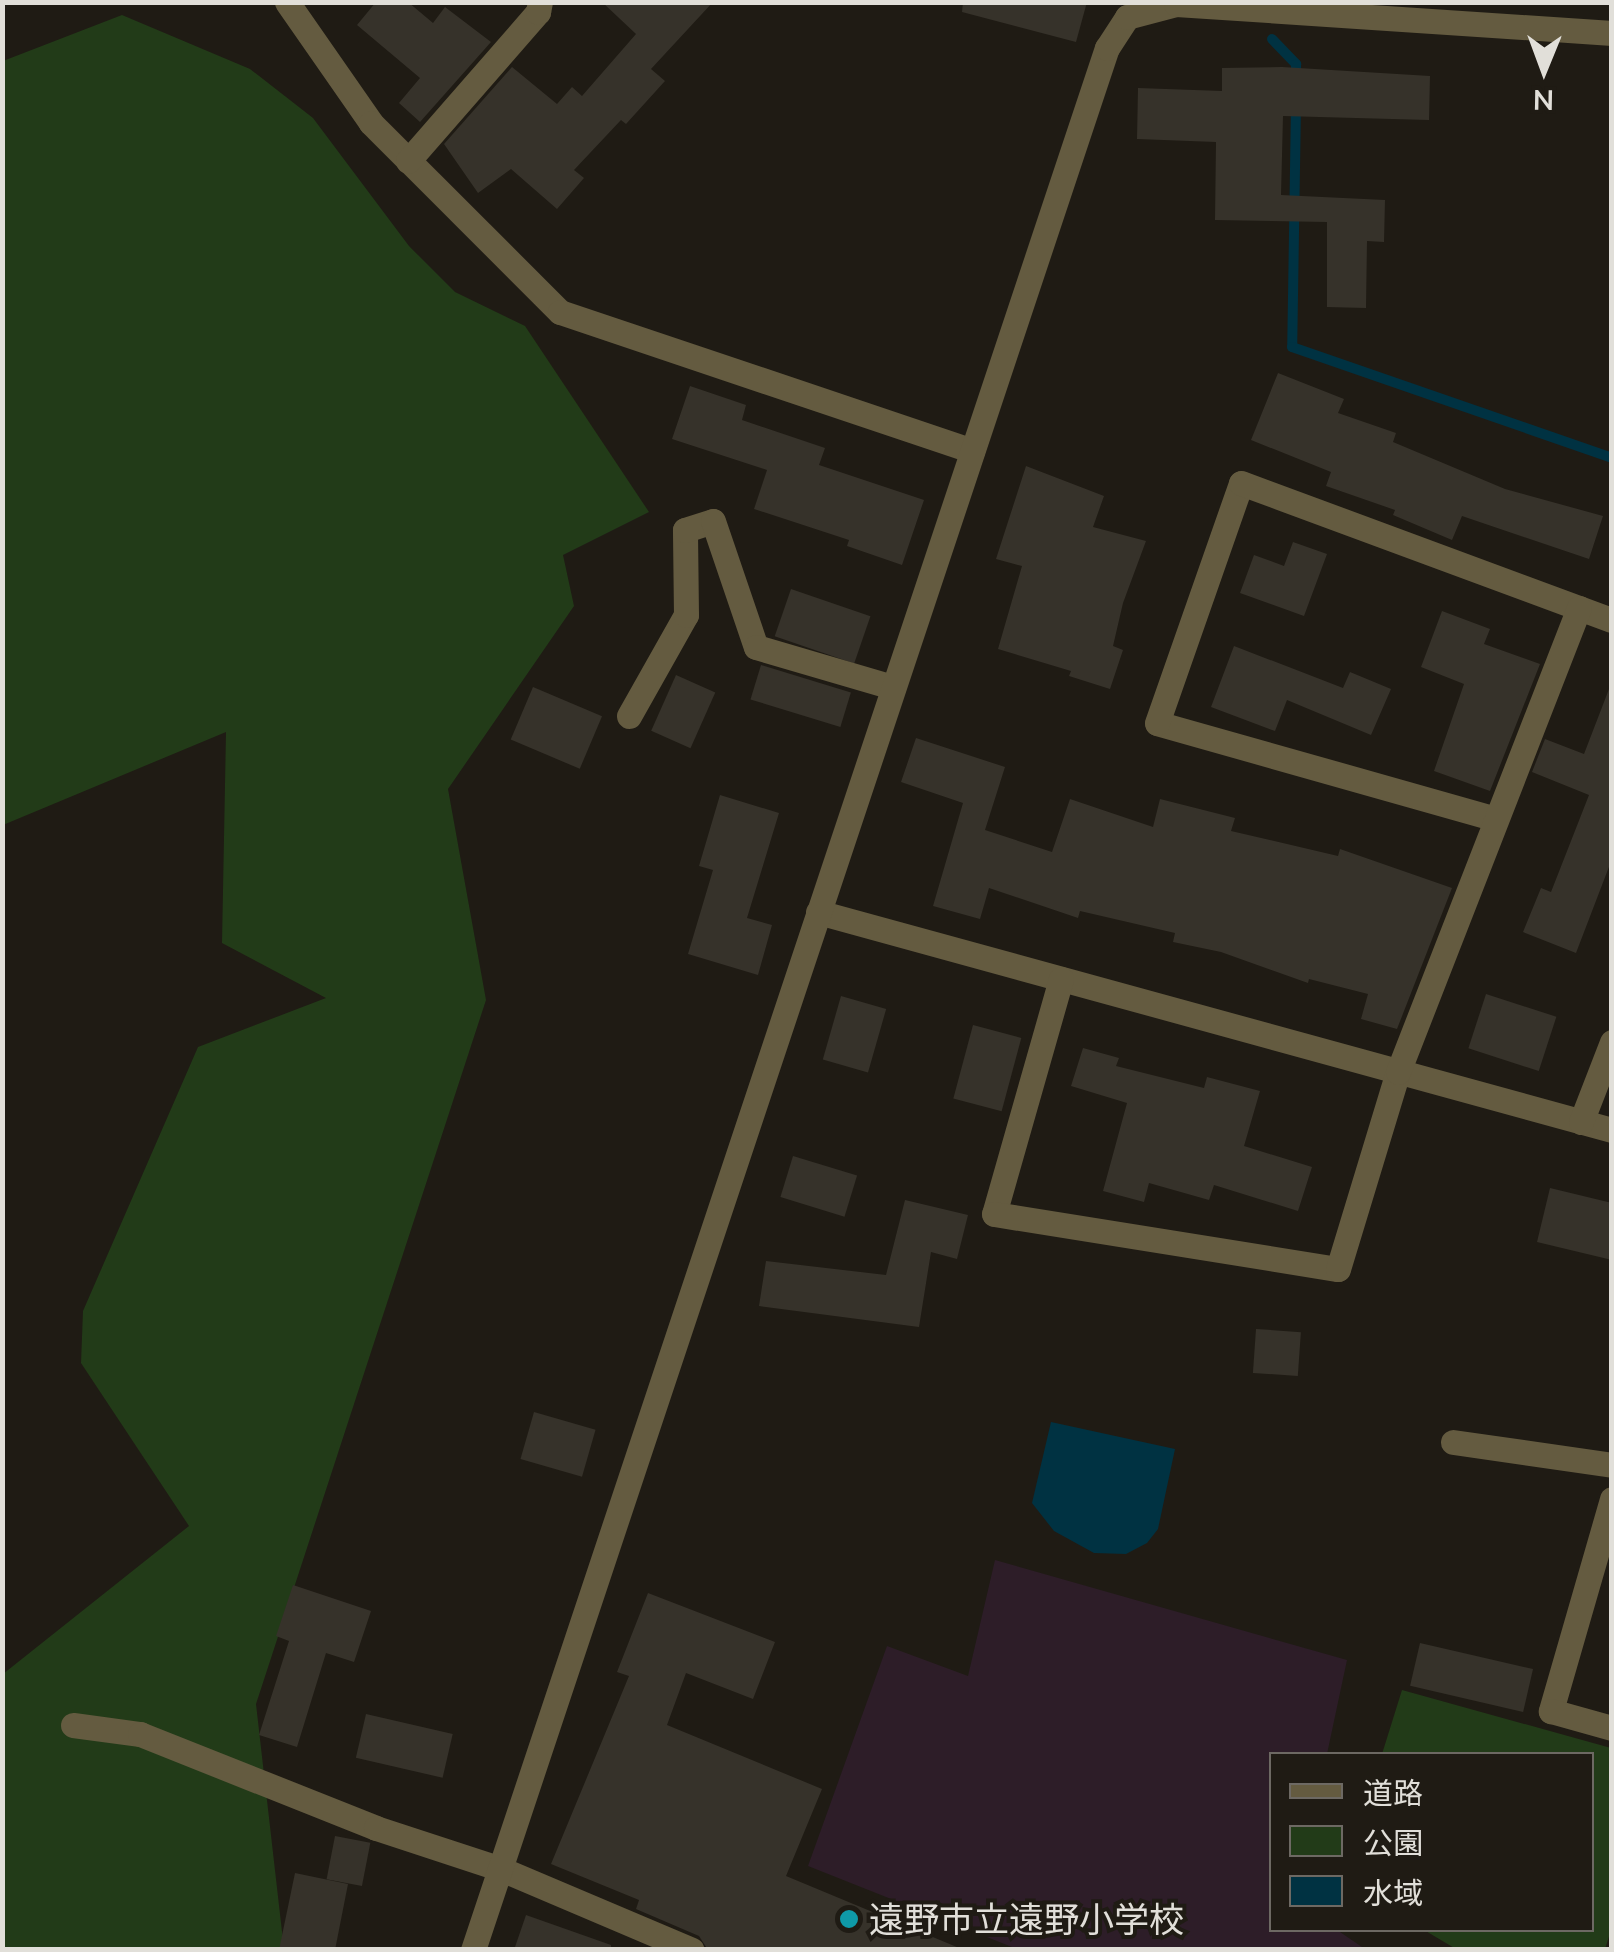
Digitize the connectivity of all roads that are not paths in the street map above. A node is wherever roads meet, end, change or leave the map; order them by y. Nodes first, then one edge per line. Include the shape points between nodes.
1 (287, 2) edge
2 (540, 2) edge
3 (1121, 10) edge
4 (1612, 33) edge
5 (408, 160) junction
6 (972, 451) junction
7 (1579, 608) junction
8 (1612, 620) edge
9 (893, 687) junction
10 (629, 716) dead end
11 (1496, 819) junction
12 (818, 912) junction
13 (1060, 979) junction
14 (1612, 1042) edge
15 (1398, 1072) junction
16 (1581, 1122) junction
17 (1612, 1130) edge
18 (1452, 1442) dead end
19 (1612, 1465) edge
20 (1612, 1499) edge
21 (72, 1725) dead end
22 (1612, 1728) edge
23 (501, 1869) junction
24 (474, 1950) edge
25 (692, 1950) edge

1 - 5 street via 371,124
2 - 5 street
3 - 4 street via 1176,4
3 - 6 street
5 - 6 street via 560,312
6 - 9 street
7 - 8 street
7 - 11 street
7 - 11 street via 1241,483 1158,723
9 - 10 street via 756,647 712,522 686,530 686,616
9 - 12 street
11 - 15 street
12 - 13 street
12 - 23 street
13 - 15 street
13 - 15 street via 994,1214 1338,1269
14 - 16 street
15 - 16 street
16 - 17 street
18 - 19 street
20 - 22 street via 1551,1711
21 - 23 street via 140,1734 376,1828
23 - 24 street
23 - 25 street

